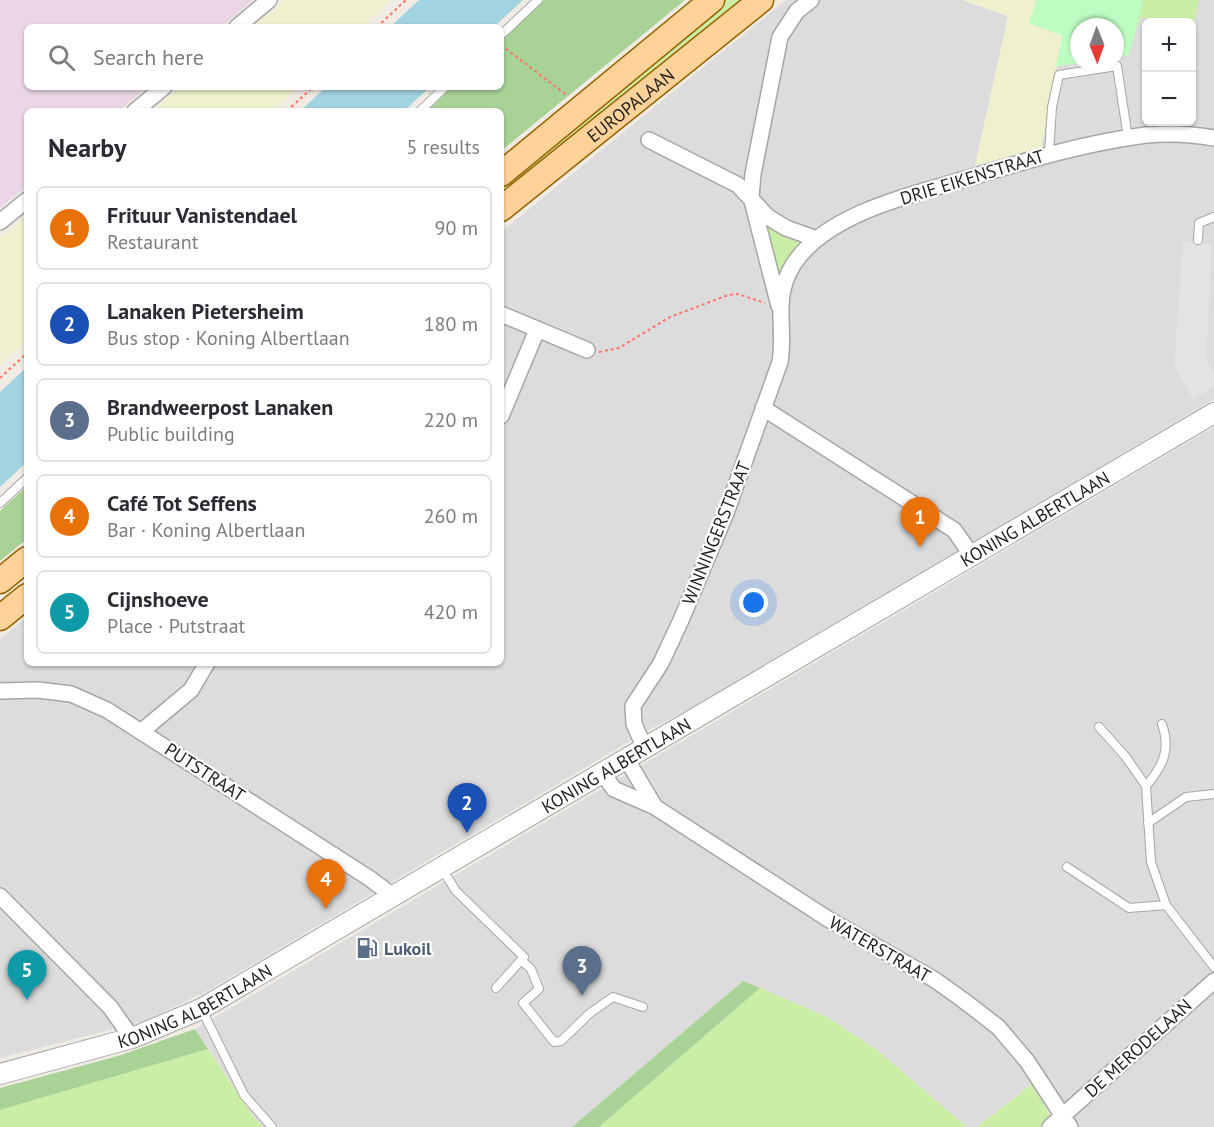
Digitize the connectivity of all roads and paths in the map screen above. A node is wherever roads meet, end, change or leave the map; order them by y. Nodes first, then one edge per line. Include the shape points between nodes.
1 (406, 0) edge
2 (538, 0) edge
3 (712, 0) edge
4 (760, 0) edge
5 (811, 0) edge
6 (259, 3) edge
7 (240, 24) edge
8 (380, 24) edge
9 (504, 32) edge
10 (160, 90) edge
11 (310, 90) edge
12 (442, 90) edge
13 (139, 108) edge
14 (290, 108) edge
15 (423, 108) edge
16 (1128, 138) junction
17 (1214, 138) edge
18 (649, 140) dead end
19 (1049, 153) junction
20 (504, 172) edge
21 (751, 197) junction
22 (24, 202) edge
23 (504, 207) edge
24 (1214, 217) edge
25 (0, 222) edge
26 (817, 239) junction
27 (1198, 240) dead end
28 (779, 307) junction
29 (504, 315) edge
30 (537, 330) junction
31 (587, 350) joint
32 (24, 356) edge
33 (0, 378) edge
34 (763, 408) junction
35 (504, 409) edge
36 (1214, 413) edge
37 (24, 481) edge
38 (0, 503) edge
39 (973, 557) junction
40 (24, 562) edge
41 (0, 581) edge
42 (24, 598) edge
43 (0, 618) edge
44 (205, 666) edge
45 (0, 690) edge
46 (1162, 724) dead end
47 (1099, 727) dead end
48 (142, 731) junction
49 (645, 749) junction
50 (627, 760) junction
51 (603, 774) junction
52 (1146, 786) junction
53 (1214, 794) edge
54 (655, 807) junction
55 (1148, 824) junction
56 (441, 867) junction
57 (1067, 867) dead end
58 (0, 896) edge
59 (393, 897) junction
60 (1166, 904) junction
61 (522, 961) junction
62 (1214, 967) edge
63 (1214, 981) edge
64 (496, 988) dead end
65 (643, 1007) dead end
66 (201, 1009) junction
67 (132, 1038) junction
68 (0, 1074) edge
69 (1066, 1122) edge
70 (272, 1127) edge
71 (1050, 1127) edge

1 - 8 path
2 - 9 lane
3 - 20 main road, EUROPALAAN
4 - 23 main road, EUROPALAAN
5 - 21 street, WINNINGERSTRAAT via 797,11 780,37
6 - 7 street
10 - 13 street
11 - 14 path
12 - 15 lane
16 - 17 street, DRIE EIKENSTRAAT via 1177,134
16 - 19 street, DRIE EIKENSTRAAT
16 - 19 lane via 1117,66 1059,75
18 - 21 street via 738,185
19 - 26 street, DRIE EIKENSTRAAT via 885,203
21 - 26 street via 768,217
21 - 28 street, WINNINGERSTRAAT
22 - 25 street
24 - 27 lane via 1199,223
26 - 28 street, WINNINGERSTRAAT via 794,264
28 - 31 path via 738,294 728,295 670,317 609,352
28 - 34 street, WINNINGERSTRAAT via 783,342 780,362
29 - 30 street
30 - 31 street
30 - 35 street
32 - 33 path
34 - 39 street via 954,530
34 - 49 street, WINNINGERSTRAAT via 726,513 681,620 661,663 633,706 633,724
36 - 39 street, KONING ALBERTLAAN
37 - 38 lane
39 - 49 street, KONING ALBERTLAAN
40 - 41 main road
42 - 43 main road
44 - 48 street via 191,690
45 - 48 street, PUTSTRAAT via 71,694
46 - 52 lane via 1168,741 1160,771
47 - 52 lane
48 - 59 street, PUTSTRAAT
49 - 50 street, KONING ALBERTLAAN
50 - 51 street, KONING ALBERTLAAN
50 - 54 street, WATERSTRAAT
51 - 54 street, WATERSTRAAT via 614,789
51 - 56 street, KONING ALBERTLAAN
52 - 55 lane
53 - 55 lane via 1186,797
54 - 69 street, WATERSTRAAT via 828,919 963,1000 998,1027 1028,1061
55 - 60 lane via 1151,862
56 - 59 street, KONING ALBERTLAAN
56 - 61 lane via 456,891 524,957
57 - 60 lane via 1130,908
58 - 67 street via 110,1007
59 - 66 street, KONING ALBERTLAAN
60 - 62 lane
61 - 64 lane
61 - 65 lane via 531,969 539,989 523,1003 554,1042 561,1041 613,997
63 - 69 street, DE MERODELAAN
66 - 67 street, KONING ALBERTLAAN
66 - 70 lane via 244,1095
67 - 68 street, KONING ALBERTLAAN
69 - 71 street, DE MERODELAAN

